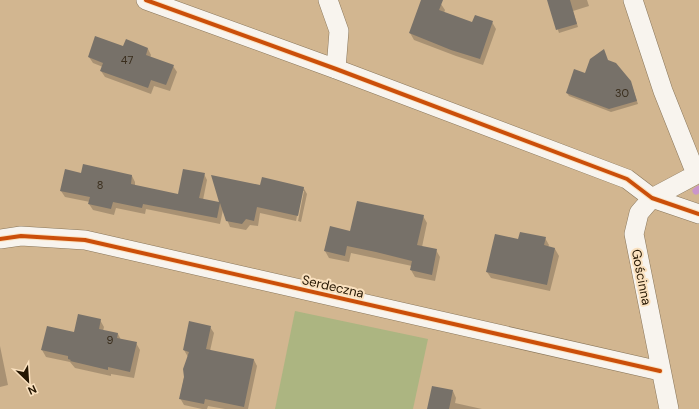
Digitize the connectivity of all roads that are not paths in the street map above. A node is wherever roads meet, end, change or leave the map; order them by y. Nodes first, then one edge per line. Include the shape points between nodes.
1 (146, 0) edge
2 (328, 0) edge
3 (632, 0) edge
4 (336, 69) junction
5 (697, 173) edge
6 (652, 198) junction
7 (699, 214) edge
8 (0, 239) edge
9 (660, 371) junction
10 (669, 409) edge

1 - 4 street
2 - 4 street via 338,31
3 - 5 street, Gościnna via 663,91
4 - 6 street via 627,179
5 - 6 street, Gościnna
6 - 7 street
6 - 9 street, Gościnna via 639,213 634,234
8 - 9 street, Serdeczna via 21,236 85,240
9 - 10 street, Gościnna

